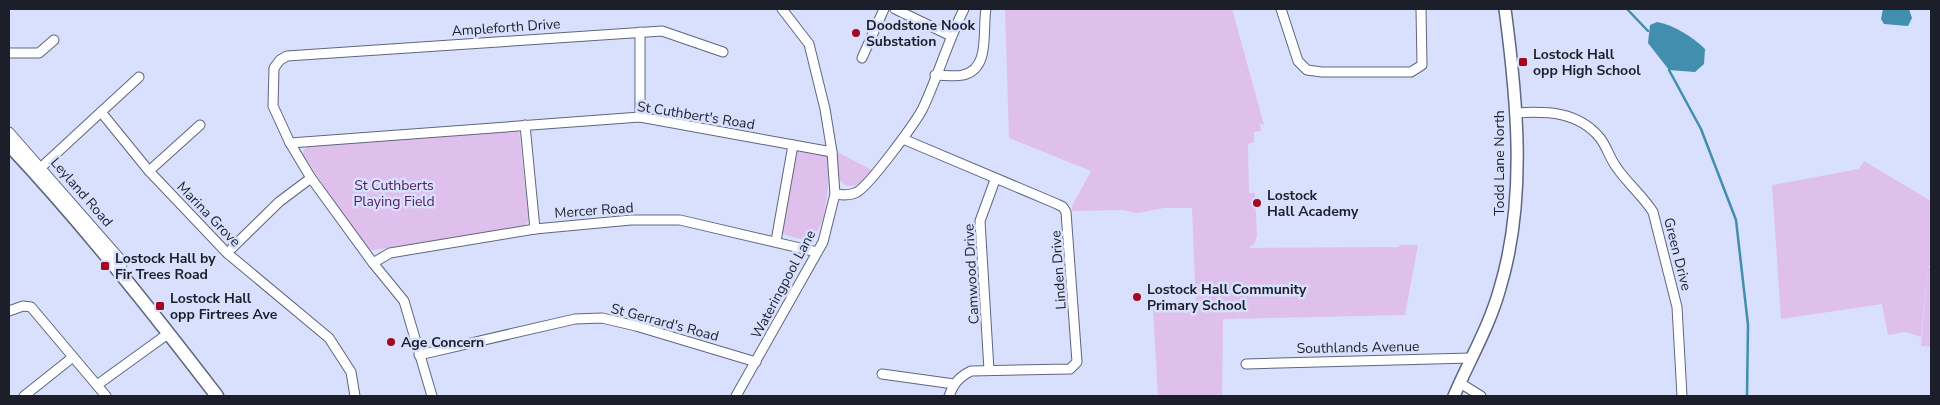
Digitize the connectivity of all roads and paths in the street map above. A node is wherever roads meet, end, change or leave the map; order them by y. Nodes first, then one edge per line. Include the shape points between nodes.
1 (782, 9) edge
2 (884, 9) edge
3 (895, 9) edge
4 (964, 9) edge
5 (986, 9) edge
6 (1281, 9) edge
7 (1421, 9) edge
8 (1505, 9) edge
9 (640, 32) junction
10 (950, 36) junction
11 (54, 40) dead end
12 (723, 52) dead end
13 (9, 53) edge
14 (862, 58) dead end
15 (935, 75) junction
16 (139, 77) dead end
17 (101, 112) junction
18 (1515, 113) junction
19 (640, 117) junction
20 (526, 125) junction
21 (200, 126) dead end
22 (9, 132) edge
23 (903, 139) junction
24 (290, 142) junction
25 (9, 145) edge
26 (793, 145) junction
27 (832, 152) junction
28 (38, 170) junction
29 (149, 172) junction
30 (311, 178) junction
31 (995, 180) junction
32 (834, 194) junction
33 (535, 229) junction
34 (776, 241) junction
35 (232, 248) dead end
36 (817, 252) junction
37 (373, 263) junction
38 (9, 311) edge
39 (169, 332) junction
40 (419, 355) junction
41 (73, 357) junction
42 (1471, 358) junction
43 (756, 362) junction
44 (1246, 364) dead end
45 (990, 370) junction
46 (882, 374) dead end
47 (1460, 383) junction
48 (954, 384) junction
49 (97, 385) junction
50 (24, 396) edge
51 (106, 396) edge
52 (217, 396) edge
53 (356, 396) edge
54 (432, 396) edge
55 (736, 396) edge
56 (949, 396) edge
57 (1454, 396) edge
58 (1482, 396) edge
59 (1682, 396) edge

1 - 27 street, Wateringpool Lane via 809,44
2 - 14 street
3 - 10 street
4 - 10 street
5 - 15 street via 980,63 973,71 962,75
6 - 7 street via 1298,61 1307,70 1348,73 1411,72 1422,65
8 - 18 street, Todd Lane North
9 - 12 street, Ampleforth Drive via 662,31
9 - 19 street
9 - 24 street, Ampleforth Drive via 287,56 274,68 272,97
10 - 15 street
11 - 13 street via 39,53
15 - 23 street via 922,108
16 - 17 street
17 - 28 street
17 - 29 street, Marina Grove
18 - 42 street, Todd Lane North via 1515,217 1500,288
18 - 59 street, Green Drive via 1561,113 1586,127 1599,137 1616,167 1653,212 1677,307
19 - 20 street, St Cuthbert's Road
19 - 26 street, St Cuthbert's Road
20 - 24 street, St Cuthbert's Road
20 - 33 street
21 - 29 street
22 - 28 street, Leyland Road
23 - 31 street, Linden Drive
23 - 32 street via 858,192 844,196
24 - 30 street
25 - 28 main road, Leyland Road
26 - 27 street, St Cuthbert's Road
26 - 34 street, Wateringpool Lane
27 - 32 street, Wateringpool Lane
28 - 39 main road, Leyland Road
29 - 53 street, Marina Grove via 227,253 328,338 351,372
30 - 35 street via 279,202
30 - 37 street
31 - 45 street, Camwood Drive via 980,221
31 - 45 street, Linden Drive via 1057,204 1066,212 1077,362 1070,369
32 - 36 street, Wateringpool Lane via 824,242
33 - 34 street, Mercer Road via 631,220 680,220
33 - 37 street, Mercer Road via 390,253
34 - 36 street, Mercer Road
36 - 43 street, Wateringpool Lane
37 - 40 street via 404,301
38 - 41 street via 31,307
39 - 49 street
39 - 52 main road, Leyland Road
40 - 43 street, St Gerrard's Road via 575,319 602,318
40 - 54 street
41 - 49 street
41 - 50 street
42 - 44 street, Southlands Avenue
42 - 47 street, Todd Lane North
43 - 55 street, Wateringpool Lane
45 - 48 street, Linden Drive via 972,371
46 - 48 street
47 - 57 street, Todd Lane North
47 - 58 street
48 - 56 street
49 - 51 street

